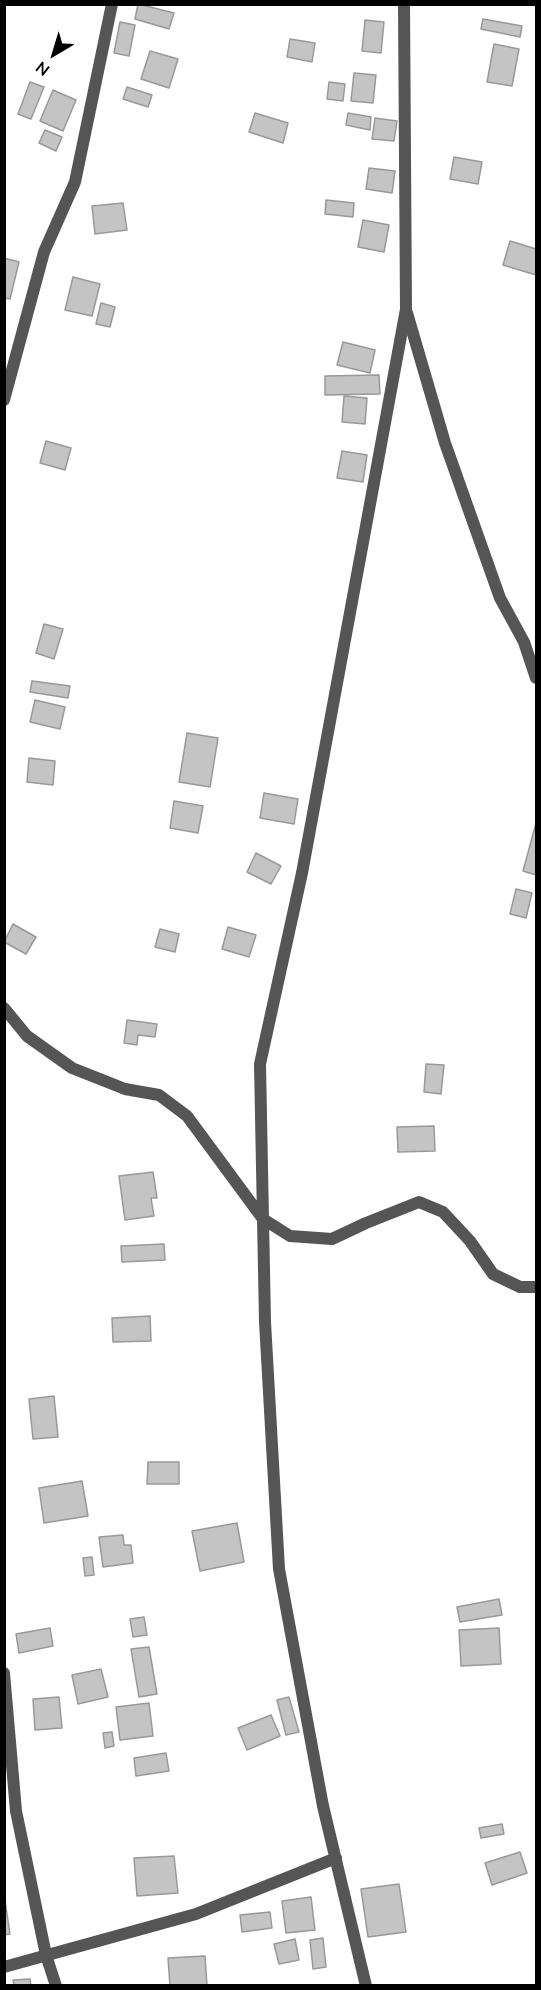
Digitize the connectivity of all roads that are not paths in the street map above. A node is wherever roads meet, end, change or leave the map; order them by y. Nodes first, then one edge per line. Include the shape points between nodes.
1 (112, 4) edge
2 (404, 4) edge
3 (406, 309) junction
4 (4, 400) edge
5 (537, 678) edge
6 (4, 1008) edge
7 (263, 1219) junction
8 (537, 1287) edge
9 (4, 1673) edge
10 (336, 1858) junction
11 (46, 1955) junction
12 (4, 1967) edge
13 (56, 1986) edge
14 (366, 1986) edge

1 - 4 street via 75,182 44,252
2 - 3 street
3 - 5 street via 445,443 496,587
3 - 7 street via 302,873 260,1064
6 - 7 street via 27,1036 72,1068 125,1089 159,1095 186,1116
7 - 8 street via 290,1236 332,1239 419,1202 443,1212 494,1274 520,1287
7 - 10 street via 279,1569
9 - 11 street via 16,1811
10 - 11 street via 196,1914
10 - 14 street
11 - 12 street
11 - 13 street

